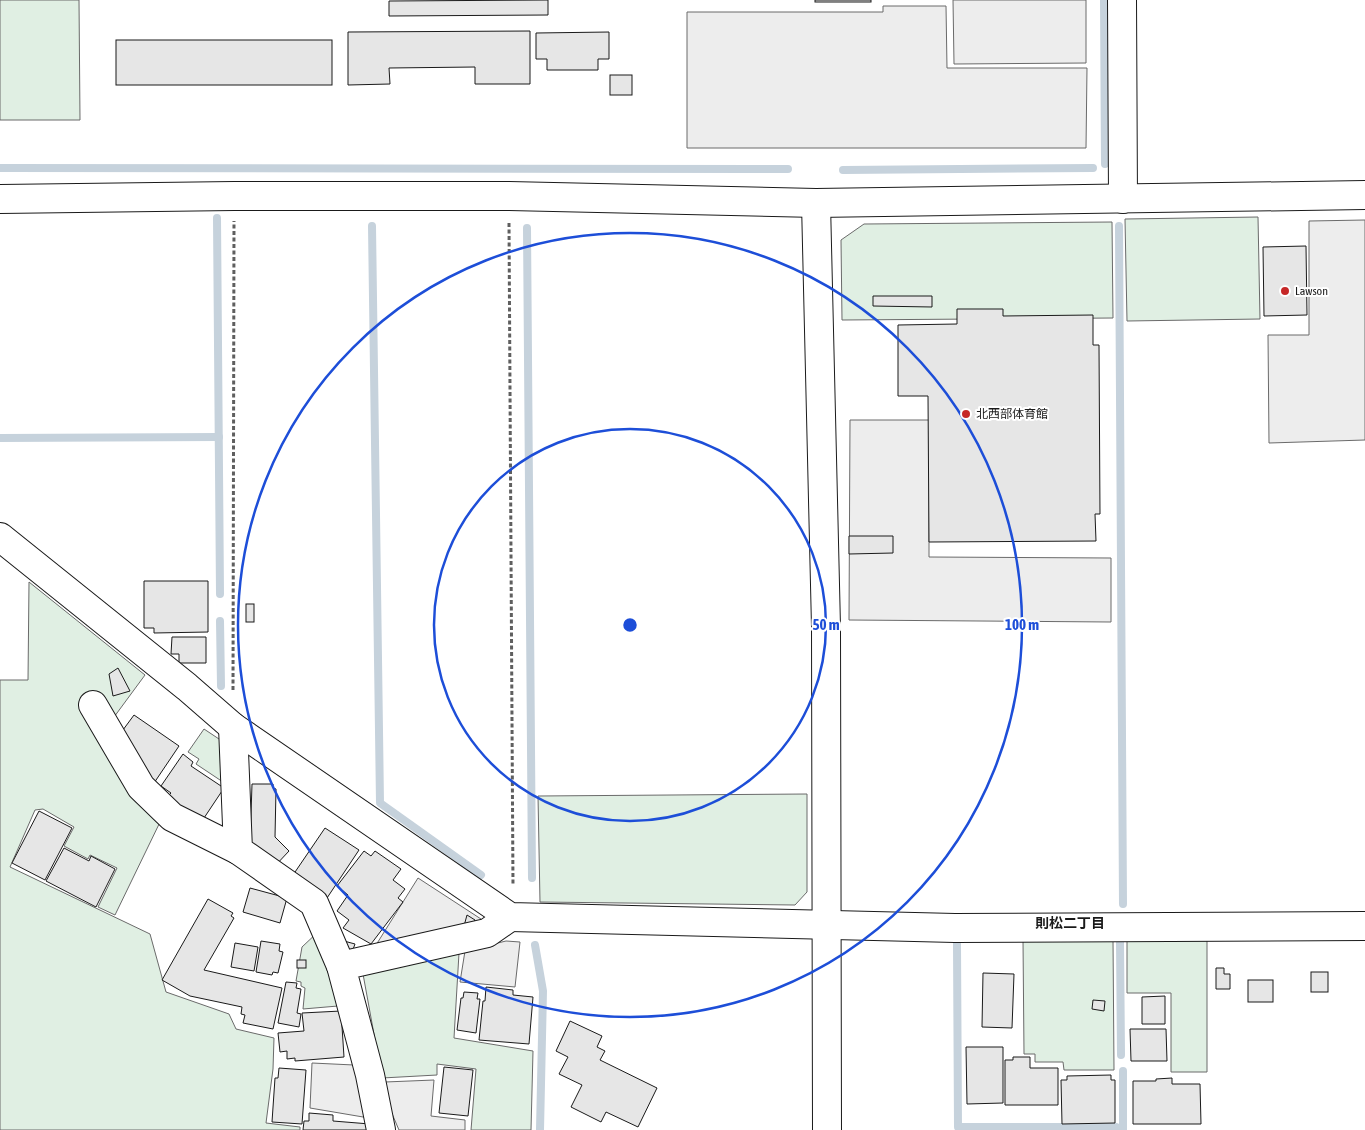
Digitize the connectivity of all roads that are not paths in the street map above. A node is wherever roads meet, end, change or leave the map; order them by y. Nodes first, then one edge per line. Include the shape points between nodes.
1 (1122, 0) edge
2 (1365, 194) edge
3 (1123, 199) junction
4 (0, 200) edge
5 (816, 203) junction
6 (0, 537) edge
7 (93, 705) dead end
8 (232, 726) junction
9 (238, 850) junction
10 (510, 917) junction
11 (826, 926) junction
12 (1365, 926) edge
13 (341, 966) junction
14 (381, 1130) edge
15 (827, 1130) edge

1 - 3 street
2 - 3 street
3 - 5 street
4 - 5 street via 509,196
5 - 11 street via 826,627
6 - 8 street
7 - 9 street via 141,787 172,817
8 - 9 street
8 - 10 street
9 - 13 street via 314,903
10 - 11 street
10 - 13 street via 488,933
11 - 12 street
11 - 15 street
13 - 14 street

